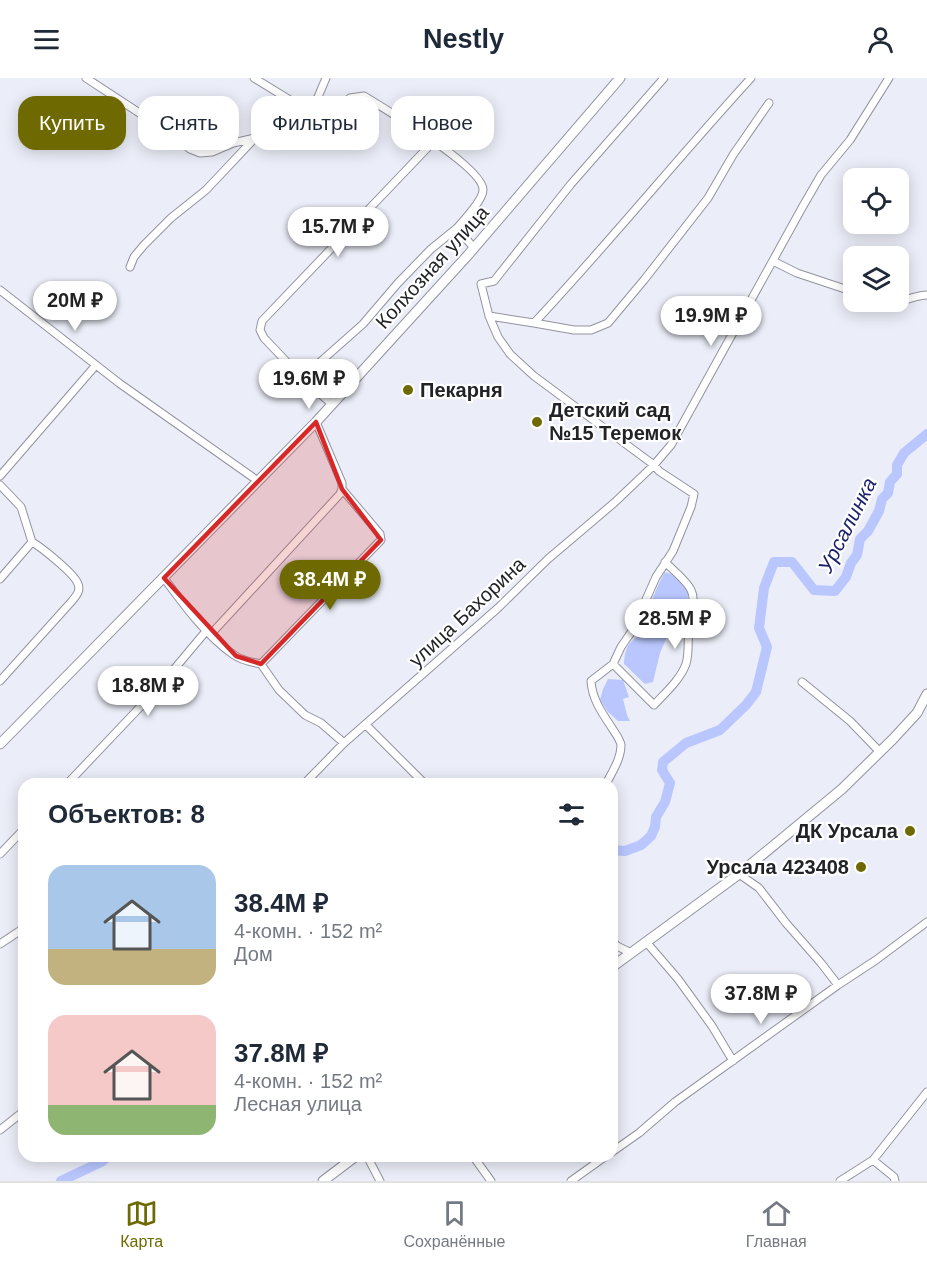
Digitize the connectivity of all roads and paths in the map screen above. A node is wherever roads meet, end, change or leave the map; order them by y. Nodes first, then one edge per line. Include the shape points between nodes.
1 (86, 78) edge
2 (254, 78) edge
3 (326, 78) edge
4 (620, 78) edge
5 (664, 78) edge
6 (751, 78) edge
7 (889, 78) edge
8 (283, 96) edge
9 (318, 96) edge
10 (769, 103) dead end
11 (251, 139) edge
12 (251, 142) edge
13 (425, 150) edge
14 (446, 150) edge
15 (457, 228) junction
16 (474, 248) junction
17 (772, 261) junction
18 (130, 267) dead end
19 (843, 288) edge
20 (3, 292) edge
21 (927, 295) edge
22 (909, 299) edge
23 (0, 303) edge
24 (489, 316) junction
25 (534, 323) junction
26 (96, 365) junction
27 (302, 378) junction
28 (332, 404) junction
29 (316, 422) junction
30 (654, 465) junction
31 (0, 476) edge
32 (258, 481) junction
33 (0, 486) edge
34 (342, 489) junction
35 (32, 542) junction
36 (665, 562) junction
37 (164, 578) junction
38 (0, 579) edge
39 (209, 632) junction
40 (261, 664) junction
41 (613, 664) junction
42 (0, 681) edge
43 (802, 682) dead end
44 (927, 694) edge
45 (366, 725) junction
46 (344, 743) junction
47 (0, 744) edge
48 (880, 752) junction
49 (73, 778) edge
50 (310, 778) edge
51 (419, 778) edge
52 (609, 778) edge
53 (18, 835) edge
54 (0, 854) edge
55 (739, 874) junction
56 (927, 922) edge
57 (18, 932) edge
58 (646, 943) junction
59 (0, 945) edge
60 (618, 946) edge
61 (631, 953) junction
62 (618, 963) edge
63 (838, 985) junction
64 (733, 1061) junction
65 (927, 1092) edge
66 (18, 1116) edge
67 (0, 1130) edge
68 (618, 1148) edge
69 (873, 1160) junction
70 (348, 1162) edge
71 (370, 1162) edge
72 (477, 1162) edge
73 (596, 1162) edge
74 (489, 1178) edge
75 (323, 1181) edge
76 (381, 1181) edge
77 (571, 1181) edge
78 (840, 1181) edge
79 (895, 1181) edge

1 - 11 street via 200,153
2 - 8 street
3 - 9 street
4 - 16 main road, Колхозная улица
5 - 24 street via 494,281 481,284
6 - 25 street
7 - 17 street, улица Бахорина via 850,140 821,175
10 - 25 street via 708,198 608,322 591,330
12 - 18 street via 206,190 144,245
13 - 27 street via 262,321 260,330 264,338
14 - 15 street via 480,180 484,189
15 - 16 street
15 - 27 street via 430,249 363,324
16 - 28 main road, Колхозная улица
17 - 19 street
17 - 30 street, улица Бахорина via 671,445
20 - 23 street
20 - 26 street
21 - 22 street
24 - 25 street
24 - 30 street via 498,338 518,362
26 - 31 street
26 - 32 street
27 - 28 street
28 - 29 main road, Колхозная улица
29 - 32 main road, Колхозная улица
29 - 34 street
30 - 36 street via 693,494 673,551
30 - 45 street, улица Бахорина
32 - 37 main road, Колхозная улица
33 - 35 street via 21,507
34 - 39 street
34 - 40 street via 381,540
35 - 38 street
35 - 42 street via 72,575 79,588 72,601
36 - 41 street
36 - 41 street via 692,590 686,664 654,705
37 - 39 street
37 - 47 main road, Колхозная улица
39 - 40 street via 236,656
39 - 49 street
40 - 46 street via 279,690 305,715
41 - 52 street via 591,681 593,697 621,741
43 - 48 street via 850,721
44 - 48 main road via 917,713
45 - 46 street, улица Бахорина
45 - 51 street
46 - 50 street, улица Бахорина
48 - 55 main road via 842,789
53 - 54 street
55 - 58 main road
55 - 63 street via 759,888
56 - 63 street
57 - 59 street
58 - 61 main road
58 - 64 street via 678,979
60 - 61 street
61 - 62 main road
63 - 64 street
64 - 68 street
65 - 69 street
66 - 67 street
69 - 78 street
69 - 79 street
70 - 75 main road
71 - 76 street
72 - 74 street
73 - 77 street

